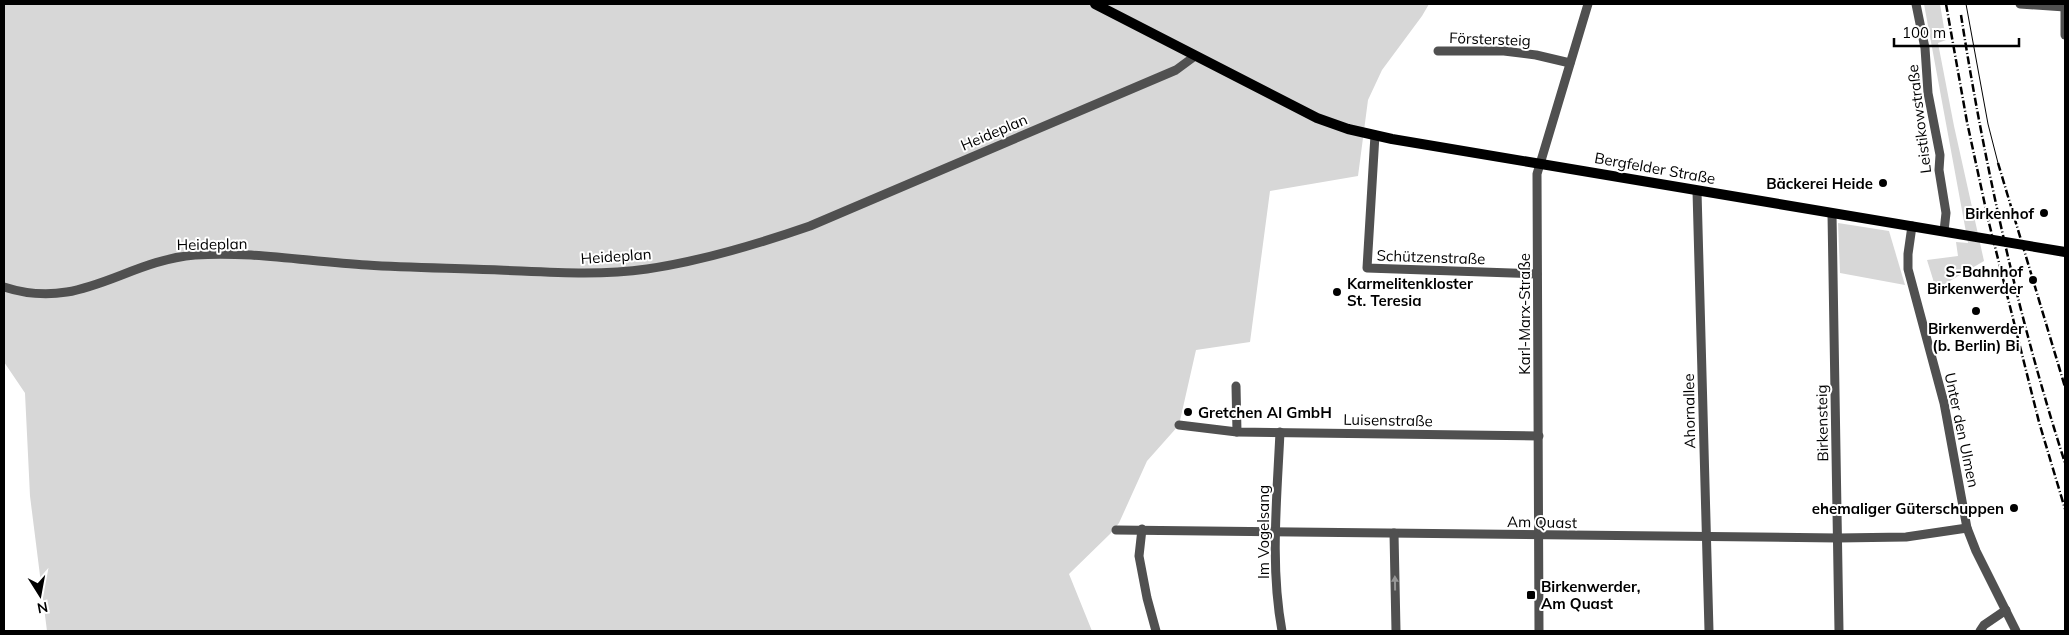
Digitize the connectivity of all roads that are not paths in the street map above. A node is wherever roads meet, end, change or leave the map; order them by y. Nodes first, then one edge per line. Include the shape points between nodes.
1 (1095, 4) edge
2 (1588, 4) edge
3 (1916, 4) edge
4 (2020, 4) edge
5 (2065, 6) edge
6 (2065, 35) edge
7 (1438, 51) dead end
8 (1195, 56) junction
9 (1570, 64) junction
10 (1375, 135) junction
11 (1539, 164) junction
12 (1698, 191) junction
13 (1832, 214) junction
14 (1912, 226) junction
15 (1944, 231) junction
16 (2065, 252) edge
17 (1537, 274) junction
18 (4, 287) edge
19 (1236, 386) dead end
20 (1179, 424) dead end
21 (1237, 432) junction
22 (1280, 432) junction
23 (1538, 436) junction
24 (1967, 528) junction
25 (1142, 529) junction
26 (1116, 530) dead end
27 (1275, 532) junction
28 (1394, 533) junction
29 (1538, 536) junction
30 (1706, 538) junction
31 (1838, 538) junction
32 (2006, 610) junction
33 (1156, 631) edge
34 (1282, 631) edge
35 (1396, 631) edge
36 (1539, 631) edge
37 (1709, 631) edge
38 (1839, 631) edge
39 (1980, 631) edge
40 (2016, 631) edge

1 - 8 main road, Bergfelder Straße
2 - 9 street, Karl-Marx-Straße
3 - 15 street, Leistikowstraße via 1940,155 1938,170 1946,213
4 - 5 street
5 - 6 street
7 - 9 street, Förstersteig via 1536,54
8 - 10 main road, Bergfelder Straße via 1317,118
8 - 18 street, Heideplan via 1176,70 810,226 679,263 621,272 572,273 194,256 167,259 100,284 65,293 31,293
9 - 11 street, Karl-Marx-Straße
10 - 11 main road, Bergfelder Straße
10 - 17 street, Schützenstraße via 1367,268
11 - 12 main road, Bergfelder Straße
11 - 17 street, Karl-Marx-Straße
12 - 13 main road, Bergfelder Straße
12 - 30 street, Ahornallee
13 - 14 main road, Bergfelder Straße
13 - 31 street, Birkensteig
14 - 15 main road, Bergfelder Straße
14 - 24 street, Unter den Ulmen via 1908,269 1944,403
15 - 16 main road, Bergfelder Straße
17 - 23 street, Karl-Marx-Straße
19 - 21 street
20 - 21 street, Luisenstraße
21 - 22 street, Luisenstraße
22 - 23 street, Luisenstraße
22 - 27 street, Im Vogelsang
23 - 29 street, Karl-Marx-Straße
24 - 31 street, Am Quast via 1906,537
24 - 32 street, Unter den Ulmen
25 - 26 street, Am Quast
25 - 27 street, Am Quast
25 - 33 street via 1140,556
27 - 28 street, Am Quast
27 - 34 street, Im Vogelsang
28 - 29 street, Am Quast
35 -> 28 street
29 - 30 street, Am Quast
29 - 36 street, Karl-Marx-Straße
30 - 31 street, Am Quast
30 - 37 street, Ahornallee
31 - 38 street, Birkensteig
32 - 39 street via 1984,624
32 - 40 street, Unter den Ulmen

